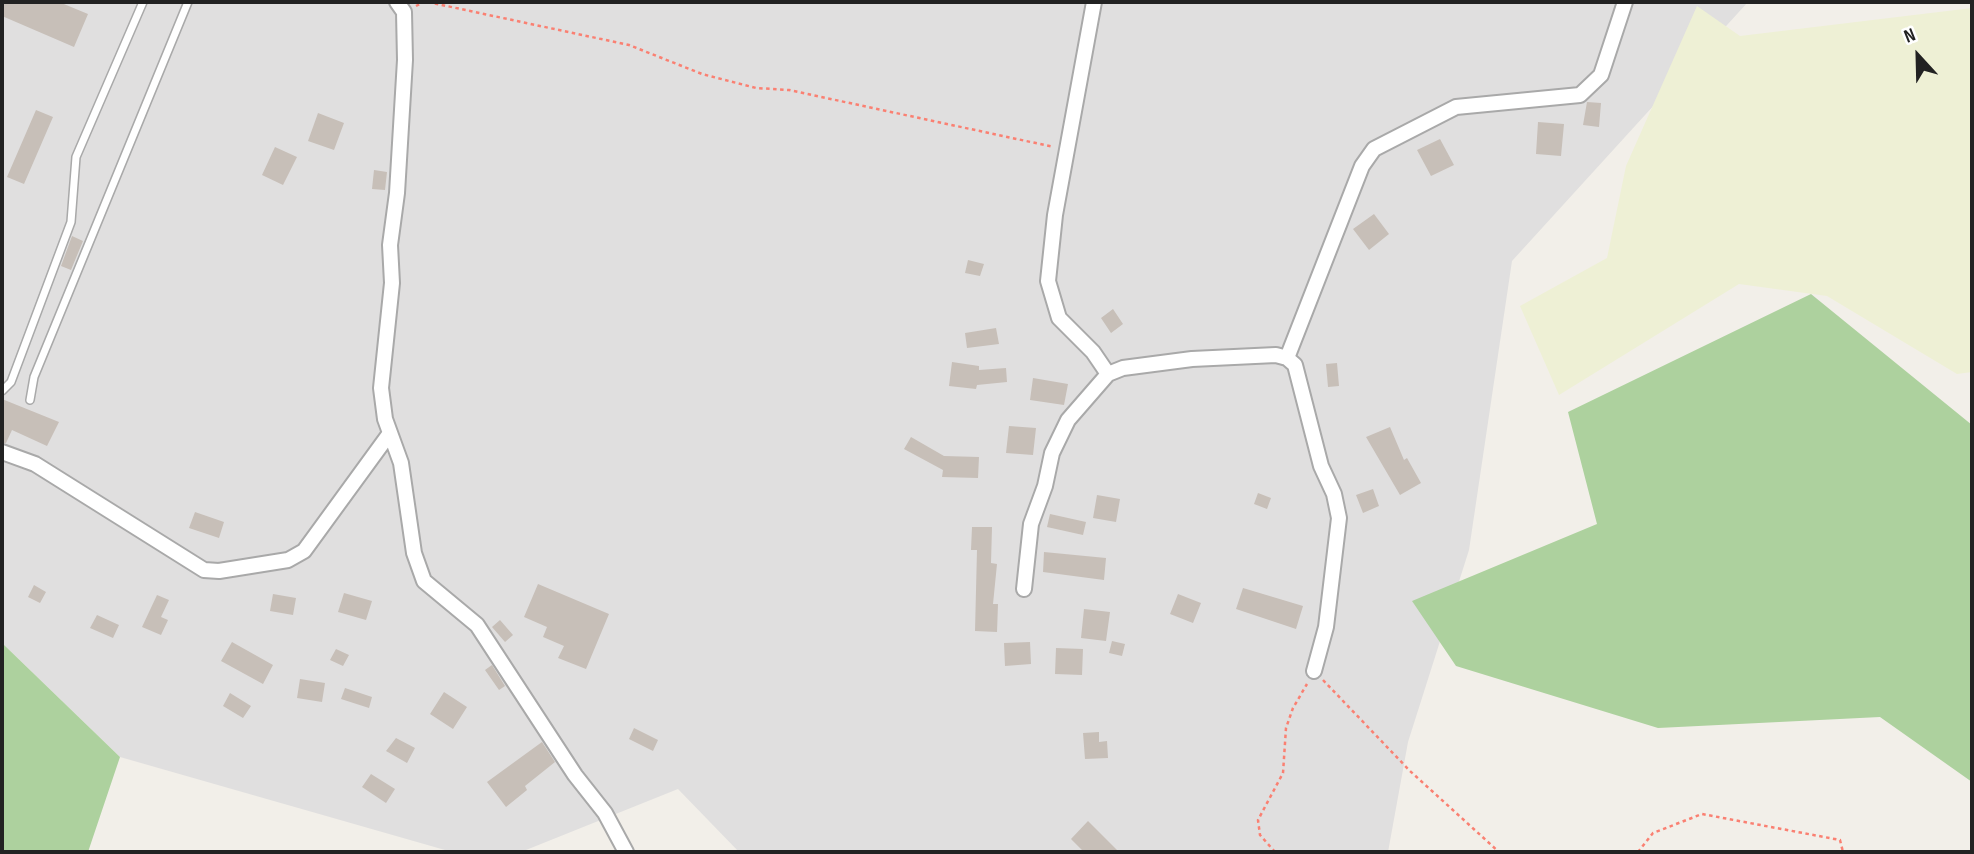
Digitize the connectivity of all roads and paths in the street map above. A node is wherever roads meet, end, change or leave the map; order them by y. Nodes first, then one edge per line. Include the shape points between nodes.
1 (143, 2) edge
2 (188, 2) edge
3 (397, 2) edge
4 (428, 2) edge
5 (1094, 2) edge
6 (1625, 2) edge
7 (1069, 150) junction
8 (1287, 358) junction
9 (1108, 374) junction
10 (2, 391) edge
11 (30, 400) dead end
12 (390, 433) junction
13 (2, 452) edge
14 (1024, 589) dead end
15 (1314, 671) junction
16 (626, 852) edge
17 (1275, 852) edge
18 (1499, 852) edge
19 (1638, 852) edge
20 (1843, 852) edge

1 - 10 lane via 76,157 71,222 11,382
2 - 11 lane via 34,377
3 - 12 street via 404,12 405,60 381,388
4 - 7 path via 629,45 702,74 756,88 789,90
5 - 7 street
6 - 8 street via 1601,75 1580,95 1456,107 1374,149 1362,166
7 - 9 street via 1048,281 1059,318
8 - 9 street via 1192,359
8 - 15 street via 1295,365 1339,518 1326,627
9 - 14 street via 1068,420 1052,453 1031,524
12 - 13 street via 304,551 288,560 219,571 204,570 35,464
12 - 16 street via 401,463 414,553 424,581 477,625 605,813
15 - 17 path via 1293,708 1282,756 1283,773 1258,820 1260,835
15 - 18 path via 1410,771
19 - 20 path via 1653,833 1702,814 1840,840

